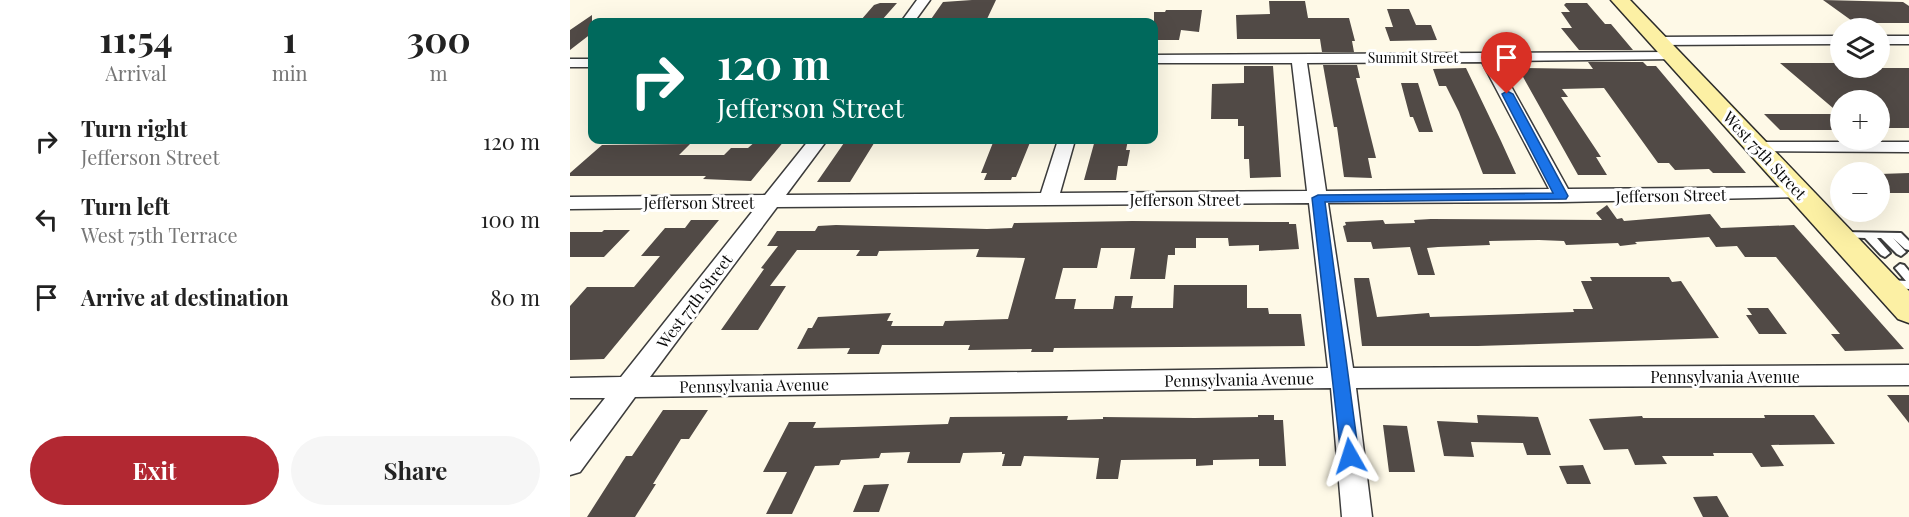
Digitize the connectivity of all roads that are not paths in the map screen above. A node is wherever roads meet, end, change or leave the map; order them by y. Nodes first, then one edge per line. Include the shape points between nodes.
1 (924, 0) edge
2 (1620, 0) edge
3 (910, 18) edge
4 (1890, 40) edge
5 (1909, 40) edge
6 (1830, 41) edge
7 (1665, 49) junction
8 (1487, 57) junction
9 (1158, 58) edge
10 (1299, 58) junction
11 (570, 63) edge
12 (588, 63) edge
13 (815, 144) edge
14 (1065, 144) edge
15 (1757, 147) junction
16 (1909, 147) edge
17 (1800, 193) junction
18 (1562, 196) junction
19 (1318, 198) junction
20 (1049, 200) junction
21 (770, 202) junction
22 (570, 204) edge
23 (1839, 235) junction
24 (1868, 235) junction
25 (1905, 250) edge
26 (1885, 253) dead end
27 (1909, 278) edge
28 (1898, 279) edge
29 (1909, 310) edge
30 (1909, 375) edge
31 (1342, 378) junction
32 (628, 387) junction
33 (570, 388) edge
34 (570, 463) edge
35 (1357, 517) edge

1 - 3 street
2 - 7 main road, West 75th Street
4 - 5 street
6 - 7 street, Summit Street
7 - 8 street, Summit Street
7 - 15 main road, West 75th Street
8 - 10 street, Summit Street
8 - 18 street
9 - 10 street, Summit Street
10 - 19 street
11 - 12 street
13 - 21 street, West 77th Street
14 - 20 street
15 - 16 street
15 - 17 main road, West 75th Street
17 - 18 street, Jefferson Street
17 - 23 main road, West 75th Street
18 - 19 street, Jefferson Street
19 - 20 street, Jefferson Street
19 - 31 street
20 - 21 street, Jefferson Street
21 - 22 street, Jefferson Street
21 - 32 street, West 77th Street
23 - 24 lane
23 - 28 main road, West 75th Street
24 - 25 lane via 1897,235
24 - 26 lane
27 - 28 lane
28 - 29 main road, West 75th Street
30 - 31 street, Pennsylvania Avenue
31 - 32 street, Pennsylvania Avenue
31 - 35 street
32 - 33 street, Pennsylvania Avenue
32 - 34 street, West 77th Street

